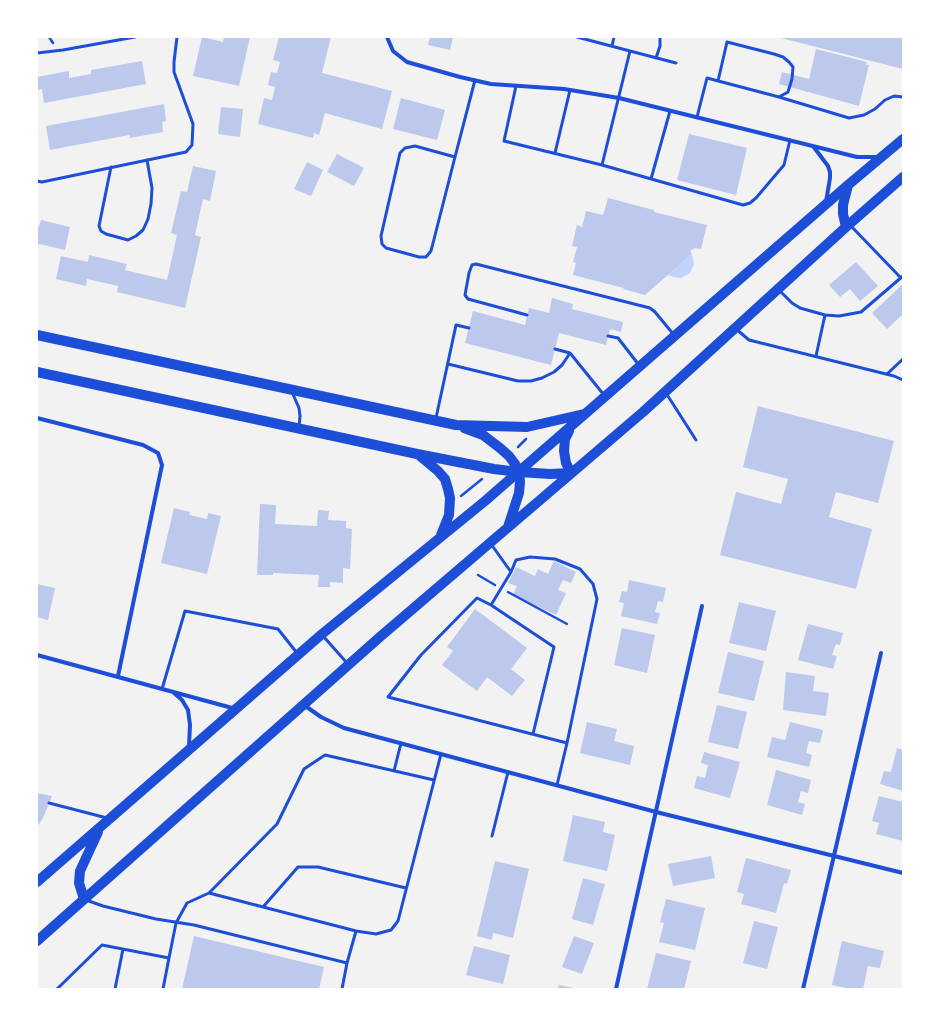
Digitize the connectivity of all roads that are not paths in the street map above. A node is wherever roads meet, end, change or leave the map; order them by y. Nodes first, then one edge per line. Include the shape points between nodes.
1 (135, 37) edge
2 (177, 37) edge
3 (387, 37) edge
4 (578, 37) edge
5 (614, 37) edge
6 (660, 37) edge
7 (612, 46) junction
8 (630, 51) junction
9 (37, 52) edge
10 (656, 58) junction
11 (676, 63) dead end
12 (475, 80) junction
13 (718, 81) junction
14 (516, 86) junction
15 (570, 90) junction
16 (779, 97) junction
17 (619, 98) junction
18 (903, 98) edge
19 (670, 111) junction
20 (697, 117) junction
21 (903, 139) edge
22 (790, 140) junction
23 (813, 146) junction
24 (555, 153) junction
25 (455, 157) junction
26 (881, 157) junction
27 (147, 160) junction
28 (602, 165) junction
29 (111, 168) junction
30 (903, 178) edge
31 (651, 179) junction
32 (37, 181) edge
33 (848, 185) junction
34 (825, 205) junction
35 (847, 226) junction
36 (902, 277) edge
37 (778, 289) junction
38 (527, 315) dead end
39 (825, 315) junction
40 (469, 328) dead end
41 (735, 328) junction
42 (37, 335) edge
43 (608, 336) dead end
44 (675, 337) junction
45 (554, 349) dead end
46 (570, 353) junction
47 (816, 356) junction
48 (903, 359) edge
49 (448, 364) junction
50 (640, 367) junction
51 (37, 372) edge
52 (887, 374) junction
53 (903, 380) edge
54 (291, 389) junction
55 (665, 392) junction
56 (606, 397) junction
57 (587, 413) junction
58 (37, 418) edge
59 (435, 420) junction
60 (456, 425) junction
61 (298, 428) junction
62 (570, 428) junction
63 (696, 440) dead end
64 (417, 454) junction
65 (519, 472) junction
66 (571, 473) junction
67 (508, 527) junction
68 (440, 537) junction
69 (490, 542) junction
70 (511, 572) junction
71 (491, 605) junction
72 (702, 606) dead end
73 (322, 634) junction
74 (881, 653) dead end
75 (298, 654) junction
76 (37, 655) edge
77 (348, 665) junction
78 (118, 676) junction
79 (162, 689) junction
80 (172, 691) junction
81 (303, 704) junction
82 (236, 709) junction
83 (533, 734) junction
84 (400, 743) junction
85 (567, 743) junction
86 (188, 751) junction
87 (441, 754) junction
88 (394, 771) junction
89 (508, 772) junction
90 (434, 780) junction
91 (557, 785) junction
92 (49, 803) dead end
93 (656, 812) junction
94 (110, 819) junction
95 (100, 828) junction
96 (492, 836) dead end
97 (834, 856) junction
98 (903, 873) edge
99 (37, 882) edge
100 (406, 888) junction
101 (210, 893) junction
102 (84, 899) junction
103 (263, 907) junction
104 (176, 922) junction
105 (356, 930) junction
106 (37, 940) edge
107 (124, 949) junction
108 (169, 958) junction
109 (347, 963) junction
110 (57, 989) edge
111 (115, 989) edge
112 (163, 989) edge
113 (342, 989) edge
114 (616, 989) edge
115 (803, 989) edge

1 - 9 lane
2 - 27 lane via 174,72 193,124 192,145 186,152
3 - 12 street via 393,51 408,62
4 - 7 lane
5 - 7 lane
6 - 10 lane
7 - 8 lane
8 - 10 lane
8 - 17 lane
10 - 11 lane
12 - 14 street
12 - 25 lane
13 - 16 lane
13 - 16 lane via 727,42 774,54 783,57 793,68 788,92
13 - 20 lane via 707,78
14 - 15 street
14 - 24 lane via 504,141
15 - 17 street
15 - 24 lane
16 - 18 lane via 849,118 864,115 894,96
17 - 19 street
17 - 28 lane
19 - 20 street
19 - 31 lane
20 - 22 street
21 - 26 main road
22 - 23 street
22 - 31 lane via 784,165 750,203 743,204
23 - 26 street via 857,156
23 - 34 street via 830,172
24 - 28 lane
25 - 25 lane via 415,146 405,148 400,153 381,236 382,244 386,248 419,257 426,257 431,251
26 - 33 main road
27 - 29 lane
27 - 29 lane via 152,188 148,219 143,230 128,240 106,234 99,226
28 - 31 lane
29 - 32 lane
30 - 35 main road
33 - 34 main road
33 - 35 main road via 843,205
34 - 44 main road
35 - 36 lane
35 - 37 main road
36 - 39 lane via 861,312 839,316
37 - 39 lane via 792,303
37 - 41 main road
38 - 44 lane via 468,300 465,295 472,265 650,308
39 - 47 lane
40 - 49 lane via 456,325
41 - 47 lane via 749,340
41 - 55 main road
42 - 54 main road
43 - 50 lane via 618,338
44 - 50 main road
45 - 46 lane
46 - 49 lane via 554,372 531,381 518,381
46 - 56 lane
47 - 52 lane
48 - 52 lane
49 - 59 lane
50 - 56 main road
51 - 61 main road
52 - 53 lane
54 - 59 main road
54 - 61 lane via 299,408
55 - 63 lane
55 - 66 main road
56 - 57 main road
57 - 60 main road via 527,427
57 - 62 main road
58 - 78 street via 143,445 158,453 162,465
59 - 60 main road
60 - 65 main road via 483,436 500,448
61 - 64 main road
62 - 65 main road
62 - 66 main road via 565,439 564,451
64 - 65 main road
64 - 68 main road via 438,471 448,488 449,515
65 - 66 main road
65 - 67 main road via 519,493
65 - 68 main road
66 - 67 main road
67 - 69 main road
68 - 73 main road
69 - 70 lane
69 - 77 main road
70 - 71 lane
70 - 85 lane via 516,560 530,556 555,559 580,569 593,584 597,599
71 - 83 lane via 554,646
71 - 83 lane via 477,598 421,655 388,697
72 - 93 street
73 - 75 main road
73 - 77 lane
74 - 97 street
75 - 79 lane via 278,628 185,611
75 - 82 main road
76 - 78 street
77 - 81 main road
78 - 79 street
79 - 80 street
80 - 82 street
80 - 86 street via 188,710
81 - 84 street via 321,717 344,728
81 - 102 main road
82 - 86 main road
83 - 85 lane
84 - 87 street
84 - 88 lane
85 - 91 lane
86 - 94 main road
87 - 89 street
87 - 90 lane
88 - 90 lane
88 - 101 lane via 325,755 304,769 277,824
89 - 91 street
89 - 96 lane
90 - 100 lane
91 - 93 street
92 - 94 lane
93 - 97 street
93 - 114 street
94 - 95 main road
95 - 99 main road
95 - 102 main road via 80,871 79,883
97 - 98 street
97 - 115 street
100 - 103 lane via 318,867 298,867
100 - 105 lane via 398,921 391,930 376,934
101 - 103 lane
101 - 104 lane via 187,903
102 - 104 lane via 103,906
102 - 106 main road
103 - 105 lane
104 - 108 lane
104 - 109 lane
105 - 109 lane
107 - 108 lane
107 - 110 lane via 102,945
107 - 111 lane
108 - 112 lane
109 - 113 lane

